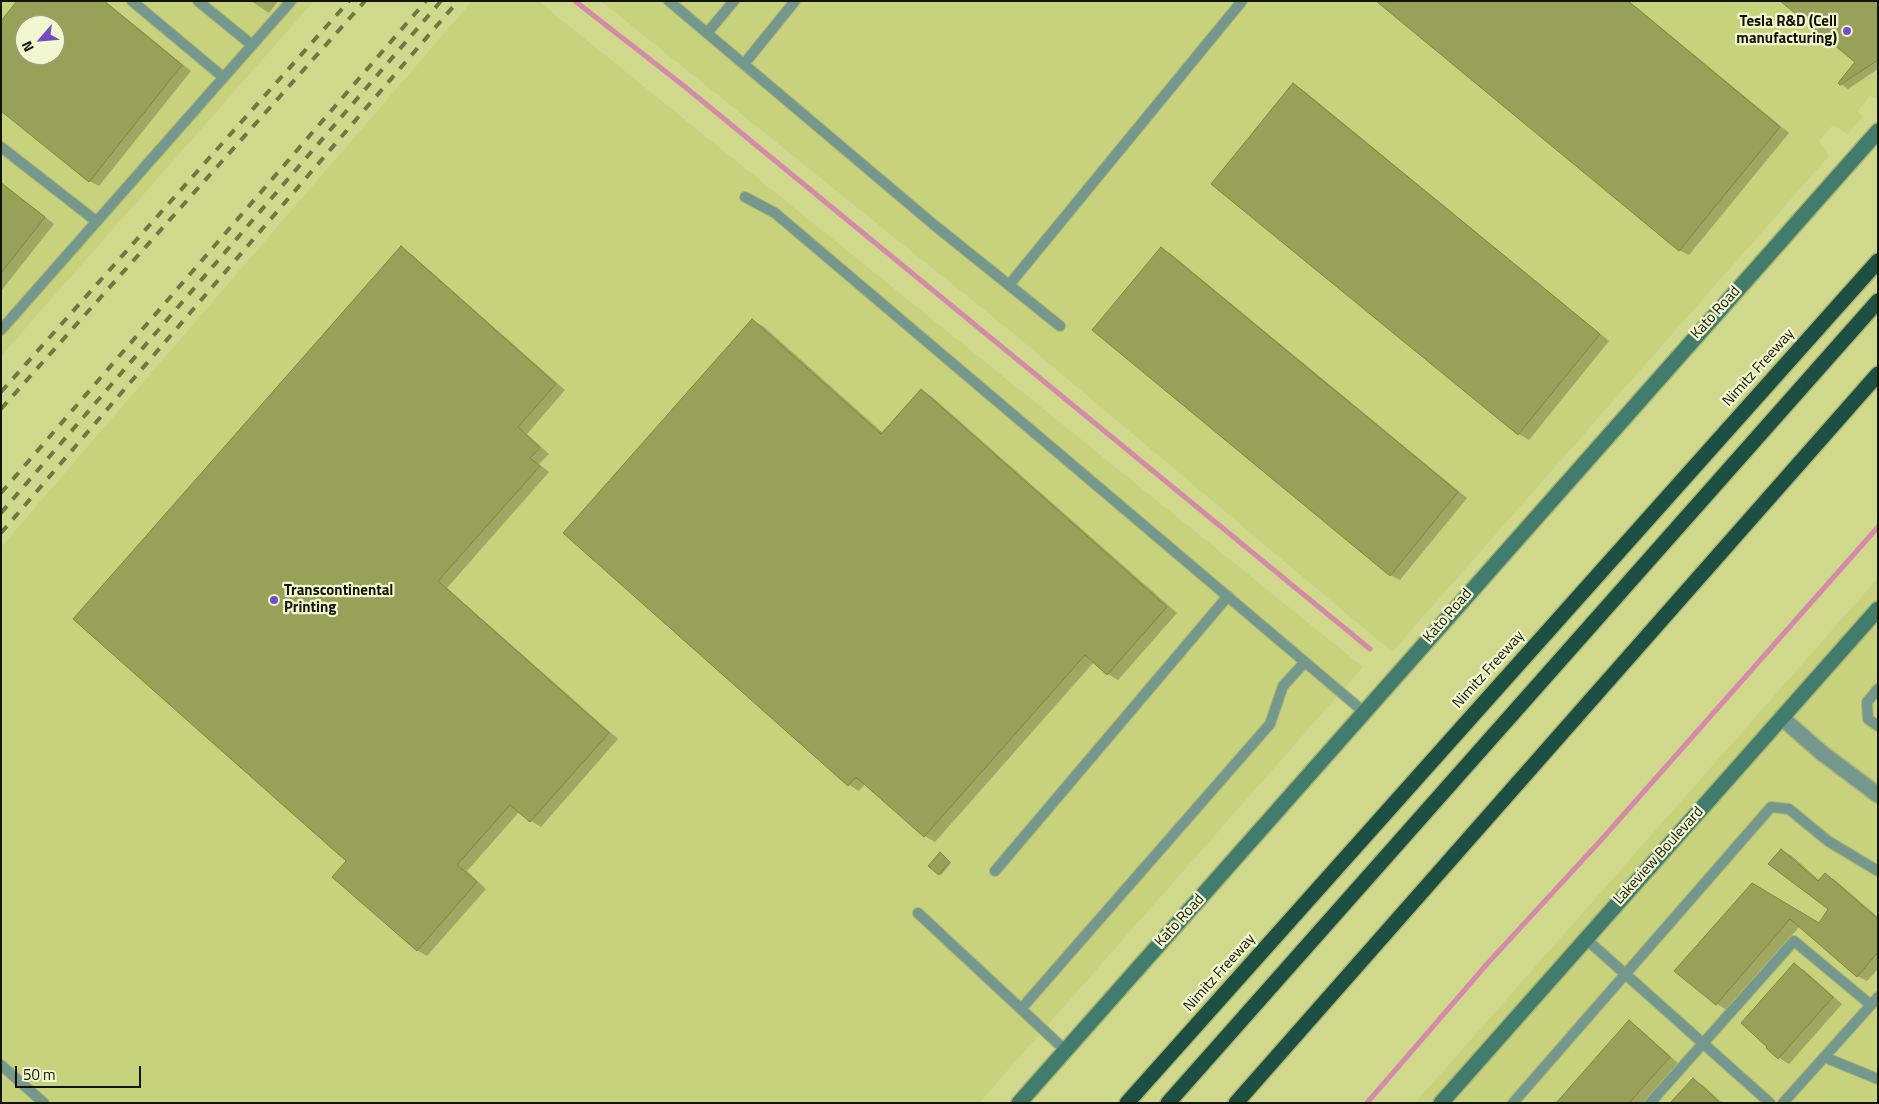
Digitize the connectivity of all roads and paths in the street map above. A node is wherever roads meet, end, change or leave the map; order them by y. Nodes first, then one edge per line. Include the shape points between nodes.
1 (132, 1) edge
2 (198, 1) edge
3 (291, 1) edge
4 (734, 1) edge
5 (795, 1) edge
6 (1242, 1) edge
7 (671, 2) edge
8 (707, 34) junction
9 (252, 45) junction
10 (744, 64) junction
11 (223, 77) junction
12 (1878, 131) edge
13 (1, 147) edge
14 (745, 197) dead end
15 (96, 221) junction
16 (1878, 261) edge
17 (1009, 285) junction
18 (1878, 301) edge
19 (1060, 326) dead end
20 (1, 330) edge
21 (1878, 374) edge
22 (1228, 596) junction
23 (1878, 609) edge
24 (1306, 662) junction
25 (1878, 689) edge
26 (1364, 712) junction
27 (1782, 718) junction
28 (1878, 726) edge
29 (1878, 796) edge
30 (995, 871) dead end
31 (1878, 871) edge
32 (918, 914) dead end
33 (1586, 939) junction
34 (1625, 974) junction
35 (1874, 1001) edge
36 (1021, 1009) junction
37 (1703, 1043) junction
38 (1065, 1050) junction
39 (1824, 1057) junction
40 (1, 1065) edge
41 (1878, 1079) edge
42 (44, 1103) edge
43 (1019, 1103) edge
44 (1127, 1103) edge
45 (1168, 1103) edge
46 (1236, 1103) edge
47 (1441, 1103) edge
48 (1512, 1103) edge
49 (1650, 1103) edge
50 (1770, 1103) edge
51 (1783, 1103) edge

1 - 11 lane
2 - 9 lane
3 - 9 lane
4 - 8 lane
5 - 10 lane
6 - 17 lane
7 - 8 lane
8 - 10 lane
9 - 11 lane
10 - 17 lane via 921,215
11 - 15 lane
12 - 26 street, Kato Road
13 - 15 lane
14 - 22 lane via 775,213
15 - 20 lane
16 - 44 highway, Nimitz Freeway
17 - 19 lane
18 - 45 highway
21 - 46 highway
22 - 24 lane
22 - 30 lane
23 - 27 street, Lakeview Boulevard
24 - 26 lane
24 - 36 lane via 1283,686 1270,724
25 - 28 lane via 1866,702 1868,719
26 - 38 street, Kato Road
27 - 29 street
27 - 33 street, Lakeview Boulevard
31 - 34 lane via 1828,841 1789,809 1771,808
32 - 36 lane
33 - 34 lane
33 - 47 street, Lakeview Boulevard
34 - 37 lane
34 - 48 lane
35 - 37 lane via 1794,941
35 - 39 lane
36 - 38 lane
37 - 49 lane
37 - 50 lane
38 - 43 street, Kato Road
39 - 41 lane
39 - 51 lane
40 - 42 lane

